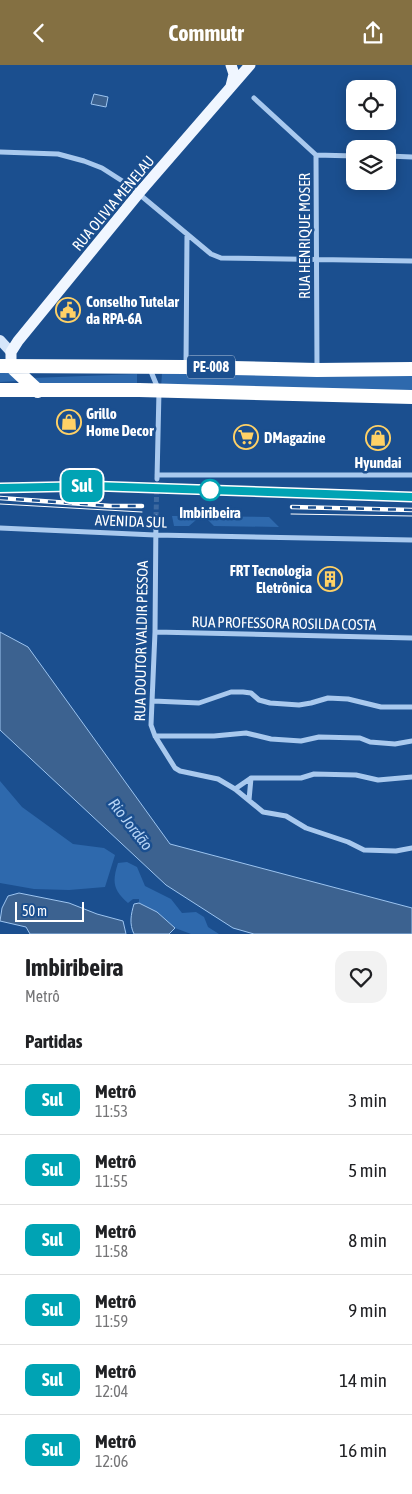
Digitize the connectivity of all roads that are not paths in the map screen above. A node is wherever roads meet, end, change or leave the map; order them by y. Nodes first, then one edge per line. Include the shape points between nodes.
1 (231, 65) edge
2 (250, 65) edge
3 (230, 90) junction
4 (254, 98) dead end
5 (0, 152) edge
6 (316, 155) junction
7 (346, 155) edge
8 (396, 156) edge
9 (412, 157) edge
10 (139, 193) junction
11 (187, 234) junction
12 (317, 259) junction
13 (412, 261) edge
14 (0, 340) edge
15 (7, 361) edge
16 (149, 367) junction
17 (186, 367) junction
18 (412, 369) edge
19 (317, 370) junction
20 (0, 390) edge
21 (38, 391) junction
22 (159, 391) junction
23 (412, 397) edge
24 (412, 475) edge
25 (156, 517) tunnel mouth
26 (0, 528) edge
27 (155, 535) junction
28 (412, 540) edge
29 (155, 632) junction
30 (412, 638) edge
31 (152, 701) junction
32 (412, 707) edge
33 (155, 736) junction
34 (412, 741) edge
35 (412, 777) edge
36 (252, 778) junction
37 (235, 789) junction
38 (249, 800) junction
39 (412, 848) edge

1 - 3 main road via 234,74
2 - 3 main road, RUA OLIVIA MENELAU
3 - 10 main road, RUA OLIVIA MENELAU
4 - 6 street, RUA HENRIQUE MOSER
5 - 10 street via 58,155 84,161 102,168
6 - 7 street
6 - 12 street, RUA HENRIQUE MOSER
8 - 9 street
10 - 11 street
10 - 15 main road, RUA OLIVIA MENELAU
11 - 12 street via 221,259
11 - 17 street
12 - 13 street
12 - 19 street, RUA HENRIQUE MOSER
14 - 15 street
15 - 16 highway, PE-008
15 - 21 highway
16 - 17 highway, PE-008
16 - 22 street
17 - 19 highway, PE-008
18 - 19 highway, PE-008
20 - 21 highway, PE-008
21 - 22 highway, PE-008
22 - 23 highway, PE-008
22 - 24 street via 157,477
25 - 27 street, RUA DOUTOR VALDIR PESSOA
26 - 27 street, AVENIDA SUL
27 - 28 street, AVENIDA SUL
27 - 29 street, RUA DOUTOR VALDIR PESSOA
29 - 30 street, RUA PROFESSORA ROSILDA COSTA
29 - 31 street, RUA DOUTOR VALDIR PESSOA
31 - 32 street via 200,703 243,691 270,703 299,705 328,698 382,707
31 - 33 street, RUA DOUTOR VALDIR PESSOA via 151,725
33 - 34 street via 246,733 301,741 318,737 360,738 395,744
33 - 37 street, RUA DOUTOR VALDIR PESSOA via 177,770 218,779
35 - 36 street via 378,780 325,773
36 - 37 street
36 - 38 street
37 - 38 street, RUA DOUTOR VALDIR PESSOA
38 - 39 street, RUA DOUTOR VALDIR PESSOA via 263,811 282,815 364,850

